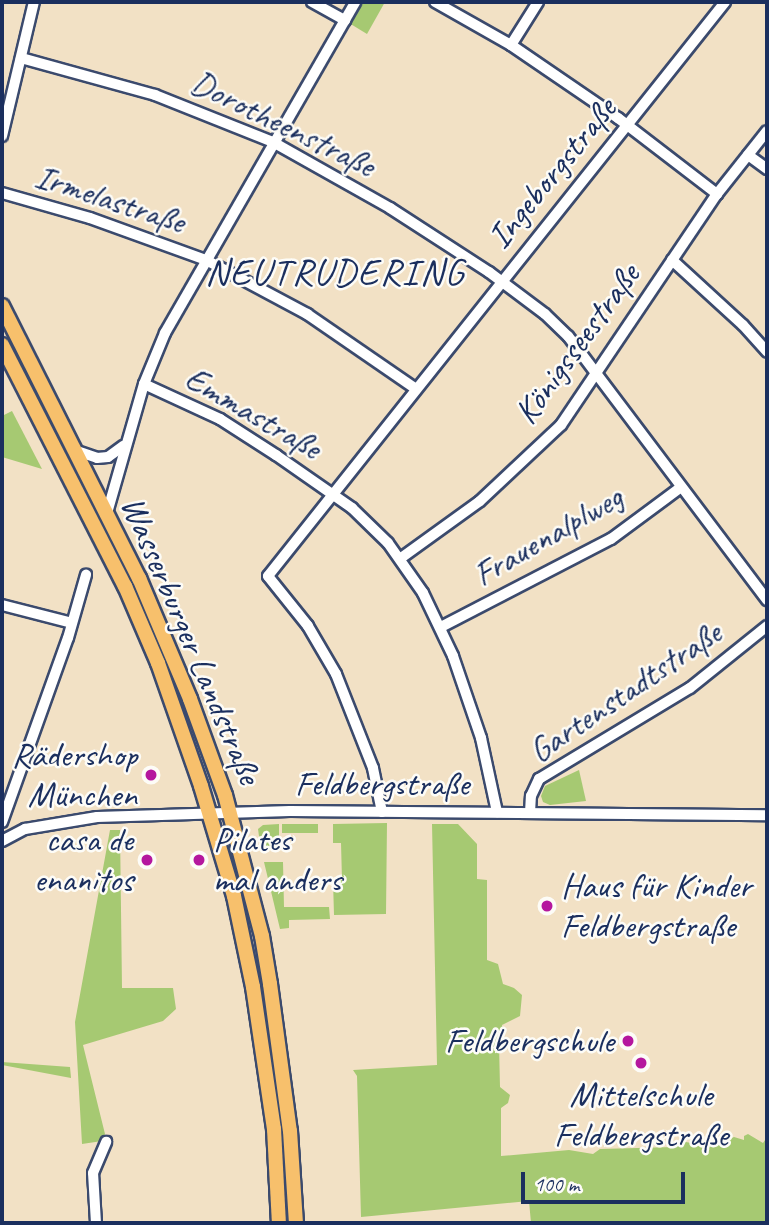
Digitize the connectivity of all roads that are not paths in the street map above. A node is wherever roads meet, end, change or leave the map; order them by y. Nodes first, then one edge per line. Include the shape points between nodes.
1 (34, 2) edge
2 (312, 2) edge
3 (355, 2) edge
4 (435, 2) edge
5 (538, 2) edge
6 (725, 2) edge
7 (345, 20) junction
8 (511, 45) junction
9 (21, 58) junction
10 (626, 124) junction
11 (767, 131) edge
12 (2, 136) edge
13 (273, 142) junction
14 (748, 155) junction
15 (767, 169) edge
16 (2, 193) edge
17 (717, 194) junction
18 (206, 260) junction
19 (672, 260) junction
20 (502, 282) junction
21 (2, 306) edge
22 (2, 345) edge
23 (767, 352) edge
24 (596, 373) junction
25 (144, 384) junction
26 (416, 389) junction
27 (127, 438) junction
28 (74, 450) junction
29 (680, 488) junction
30 (333, 494) junction
31 (107, 513) junction
32 (401, 558) junction
33 (86, 575) dead end
34 (767, 600) edge
35 (2, 605) edge
36 (72, 623) junction
37 (767, 626) edge
38 (441, 627) junction
39 (382, 812) junction
40 (497, 812) junction
41 (530, 813) junction
42 (210, 814) junction
43 (231, 814) junction
44 (767, 815) edge
45 (2, 822) edge
46 (2, 841) edge
47 (106, 1142) dead end
48 (96, 1223) edge
49 (279, 1223) edge
50 (296, 1223) edge

1 - 9 street
2 - 7 street
3 - 7 street
4 - 8 street
5 - 8 street
6 - 10 street, Ingeborgstraße
7 - 13 street
8 - 10 street
9 - 12 street
9 - 13 street, Dorotheenstraße via 155,94
10 - 17 street
10 - 20 street, Ingeborgstraße
11 - 14 street, Königsseestraße
13 - 18 street
13 - 20 street, Dorotheenstraße via 390,208
14 - 15 street
14 - 17 street, Königsseestraße
16 - 18 street, Irmelastraße via 90,218
17 - 19 street, Königsseestraße
18 - 25 street via 165,333
18 - 26 street, Irmelastraße via 307,314
19 - 23 street
19 - 24 street, Königsseestraße
20 - 24 street, Dorotheenstraße via 568,335
20 - 26 street, Ingeborgstraße
21 - 28 main road, Wasserburger Landstraße
22 - 42 main road, Wasserburger Landstraße via 125,586 158,663
24 - 29 street, Dorotheenstraße
24 - 32 street, Königsseestraße via 561,425 537,449 480,500
25 - 27 street
25 - 30 street, Emmastraße via 220,419
26 - 30 street, Ingeborgstraße
27 - 28 street via 115,455 108,457
27 - 31 street
28 - 31 main road, Wasserburger Landstraße
29 - 34 street, Dorotheenstraße
29 - 38 street, Frauenalplweg via 611,539
30 - 32 street, Emmastraße via 374,526
30 - 39 street, Ingeborgstraße via 269,579 308,625 333,668 373,768
31 - 43 main road, Wasserburger Landstraße via 161,626
32 - 38 street, Emmastraße
33 - 36 street
35 - 36 street
36 - 45 street
37 - 41 street, Gartenstadtstraße via 690,688 539,779
38 - 40 street, Emmastraße via 479,728
39 - 40 street, Feldbergstraße
39 - 43 street, Feldbergstraße
40 - 41 street, Feldbergstraße
41 - 44 street, Feldbergstraße
42 - 43 street, Feldbergstraße
42 - 46 street, Feldbergstraße via 63,821 25,829
42 - 49 main road, Wasserburger Landstraße via 234,896 253,988 274,1134
43 - 50 main road, Wasserburger Landstraße via 262,936 274,1008
47 - 48 street via 93,1173

